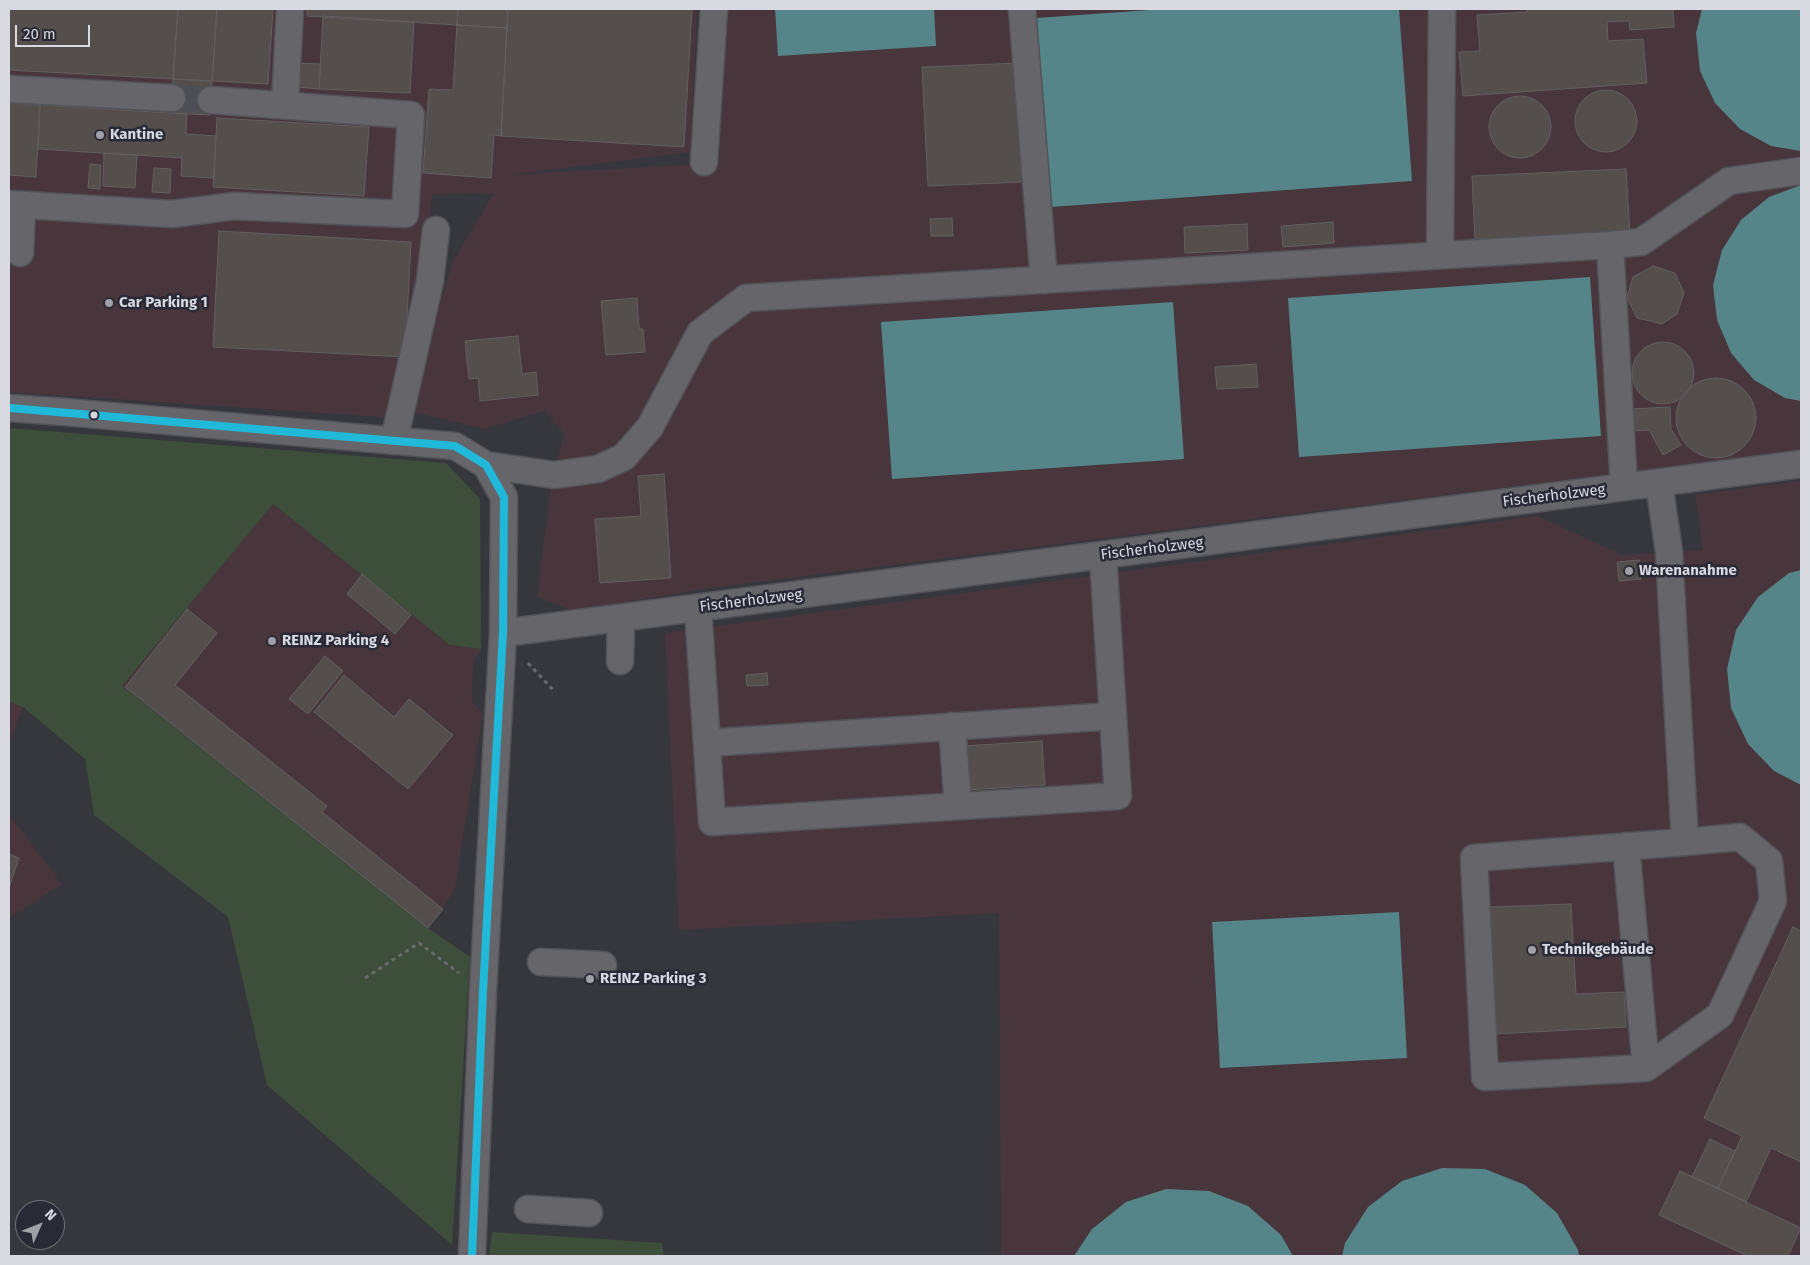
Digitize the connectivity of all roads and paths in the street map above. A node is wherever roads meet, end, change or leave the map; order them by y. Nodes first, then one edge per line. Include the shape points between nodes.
1 (290, 9) edge
2 (714, 9) edge
3 (1022, 9) edge
4 (1442, 9) edge
5 (9, 89) edge
6 (172, 98) tunnel mouth
7 (211, 100) tunnel mouth
8 (285, 105) junction
9 (704, 162) dead end
10 (1801, 171) edge
11 (16, 204) edge
12 (436, 230) dead end
13 (1610, 245) junction
14 (20, 253) dead end
15 (1440, 255) junction
16 (1044, 280) junction
17 (9, 408) edge
18 (394, 441) junction
19 (1801, 464) edge
20 (486, 465) junction
21 (1659, 483) junction
22 (1624, 487) junction
23 (1103, 555) junction
24 (698, 608) junction
25 (622, 618) junction
26 (504, 633) junction
27 (620, 661) dead end
28 (1113, 716) junction
29 (952, 726) junction
30 (707, 743) junction
31 (958, 806) junction
32 (1685, 842) junction
33 (1626, 846) junction
34 (541, 962) dead end
35 (603, 965) dead end
36 (365, 978) dead end
37 (483, 991) junction
38 (1646, 1068) junction
39 (528, 1209) dead end
40 (589, 1213) dead end
41 (472, 1256) edge

1 - 8 street
2 - 9 street
3 - 16 street
4 - 15 street
5 - 6 street
7 - 8 street
8 - 11 street via 411,115 405,214 234,206 172,214
10 - 13 street via 1729,181 1641,242
11 - 14 street
12 - 18 street via 430,281
13 - 15 street
13 - 22 street
15 - 16 street
16 - 20 street via 746,298 700,333 650,427 624,457 598,469 554,475
17 - 18 street
18 - 20 street via 455,446
19 - 21 street, Fischerholzweg
20 - 26 street via 504,497
21 - 22 street, Fischerholzweg
21 - 32 street via 1669,552 1667,603
22 - 23 street, Fischerholzweg
23 - 24 street, Fischerholzweg
23 - 28 street
24 - 25 street, Fischerholzweg
24 - 30 street
25 - 26 street, Fischerholzweg
25 - 27 street
26 - 37 street
28 - 29 street
28 - 31 street via 1118,796
29 - 30 street
29 - 31 street
30 - 31 street via 712,822
32 - 33 street
32 - 38 street via 1740,837 1769,862 1773,901 1720,1015
33 - 38 street
33 - 38 street via 1474,858 1485,1077
34 - 35 street
36 - 37 path via 419,943
37 - 41 street
39 - 40 street

